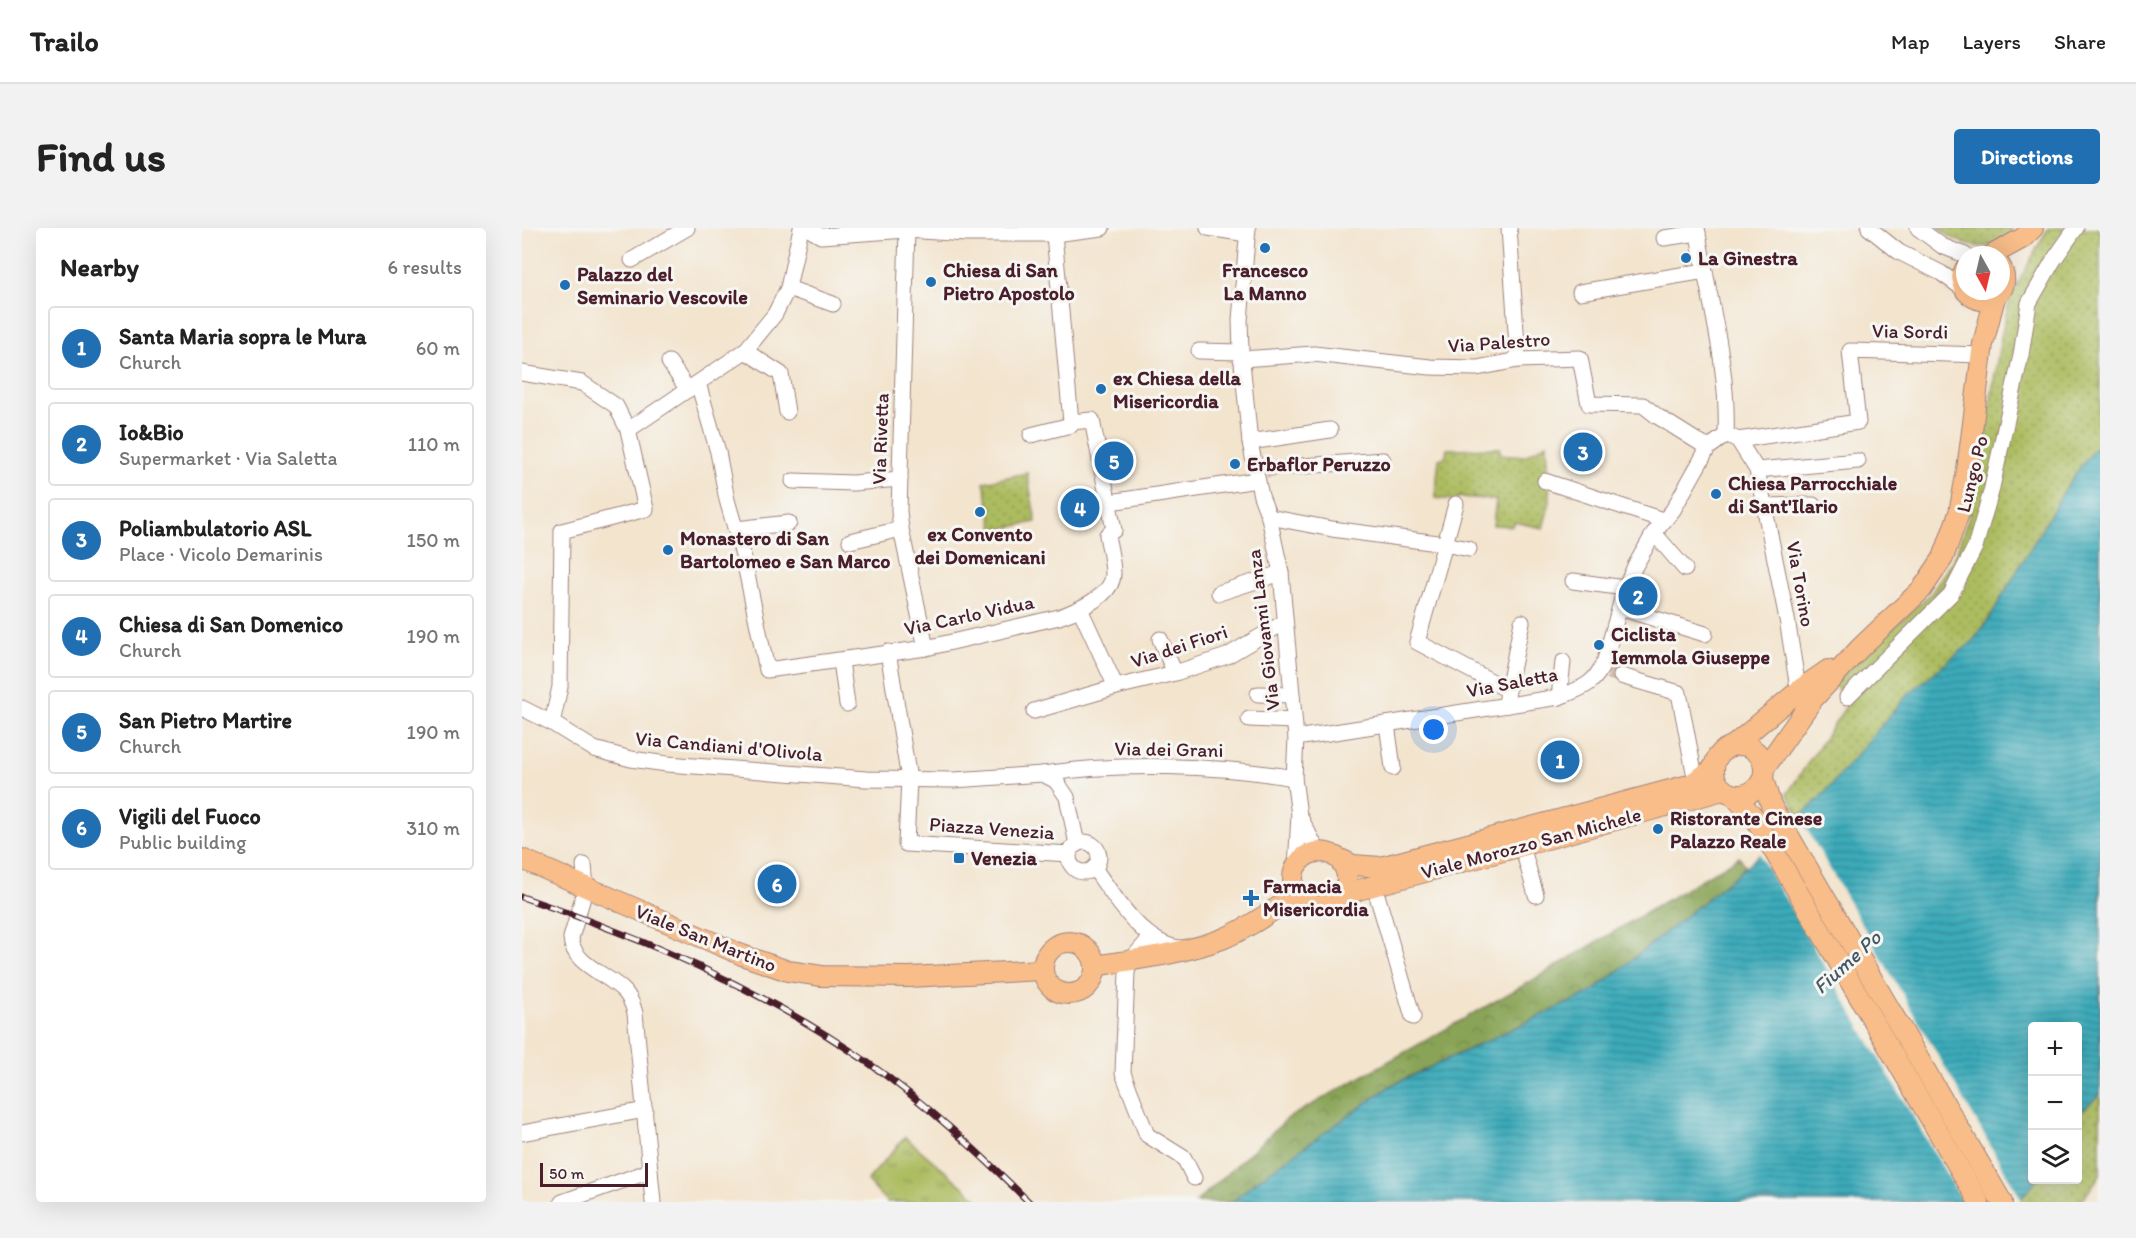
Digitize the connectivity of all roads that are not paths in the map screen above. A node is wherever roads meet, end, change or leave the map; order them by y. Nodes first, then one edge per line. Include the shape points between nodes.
1 (687, 228) edge
2 (801, 228) edge
3 (807, 228) edge
4 (1102, 228) edge
5 (1208, 228) edge
6 (1509, 228) edge
7 (1869, 228) edge
8 (1918, 228) edge
9 (2076, 228) edge
10 (925, 229) edge
11 (907, 230) junction
12 (1248, 231) edge
13 (1697, 231) edge
14 (2028, 233) edge
15 (1054, 234) junction
16 (1664, 238) dead end
17 (2007, 246) edge
18 (1956, 255) edge
19 (632, 260) dead end
20 (2010, 260) edge
21 (1705, 271) junction
22 (790, 281) junction
23 (1956, 284) edge
24 (1580, 292) dead end
25 (1968, 300) edge
26 (1994, 300) edge
27 (833, 304) dead end
28 (1982, 350) junction
29 (745, 351) junction
30 (1198, 351) dead end
31 (1241, 355) junction
32 (1518, 360) junction
33 (669, 362) dead end
34 (522, 373) edge
35 (693, 386) junction
36 (787, 412) dead end
37 (1071, 422) junction
38 (628, 430) junction
39 (1330, 430) dead end
40 (1031, 435) dead end
41 (1732, 437) junction
42 (1250, 442) junction
43 (1708, 448) junction
44 (1383, 460) dead end
45 (1858, 461) dead end
46 (1289, 467) tunnel mouth
47 (1756, 470) junction
48 (1260, 474) junction
49 (900, 479) junction
50 (793, 481) dead end
51 (1545, 481) dead end
52 (1110, 502) junction
53 (1456, 504) dead end
54 (1813, 505) dead end
55 (1765, 506) junction
56 (1269, 517) junction
57 (1663, 520) junction
58 (789, 524) dead end
59 (736, 529) junction
60 (901, 529) junction
61 (1654, 533) junction
62 (850, 541) dead end
63 (1445, 544) junction
64 (1469, 549) dead end
65 (1685, 569) dead end
66 (1281, 573) junction
67 (1573, 581) dead end
68 (1625, 588) junction
69 (1219, 593) dead end
70 (1620, 608) junction
71 (1080, 609) junction
72 (1285, 622) junction
73 (1522, 622) dead end
74 (1706, 634) dead end
75 (1160, 639) dead end
76 (926, 648) junction
77 (1860, 648) junction
78 (888, 652) junction
79 (841, 661) junction
80 (1563, 662) dead end
81 (1610, 672) junction
82 (1175, 673) junction
83 (1797, 682) dead end
84 (1116, 687) junction
85 (1258, 694) dead end
86 (1292, 694) junction
87 (1507, 697) junction
88 (1559, 697) junction
89 (1847, 697) dead end
90 (846, 704) dead end
91 (522, 708) edge
92 (1034, 711) dead end
93 (1249, 719) dead end
94 (1294, 721) junction
95 (552, 723) junction
96 (1386, 724) junction
97 (1296, 738) junction
98 (1734, 745) junction
99 (1393, 768) dead end
100 (1713, 769) junction
101 (1042, 774) junction
102 (1764, 774) junction
103 (1294, 778) junction
104 (909, 779) junction
105 (1696, 782) junction
106 (1728, 792) junction
107 (1299, 816) junction
108 (1522, 846) junction
109 (1073, 849) junction
110 (1327, 854) junction
111 (522, 859) edge
112 (584, 865) dead end
113 (1094, 868) junction
114 (1296, 868) junction
115 (1374, 885) junction
116 (586, 887) junction
117 (1298, 894) junction
118 (1536, 895) dead end
119 (1340, 898) junction
120 (1152, 936) junction
121 (1186, 949) junction
122 (1131, 960) junction
123 (1095, 966) junction
124 (1042, 970) junction
125 (1413, 1017) dead end
126 (645, 1110) junction
127 (522, 1133) edge
128 (650, 1171) junction
129 (1194, 1178) dead end
130 (562, 1202) edge
131 (653, 1202) edge
132 (1978, 1202) edge
133 (2002, 1202) edge

1 - 19 street
2 - 22 street
3 - 11 street via 821,236
4 - 15 street
5 - 12 street
6 - 32 street
7 - 23 street via 1899,252
8 - 18 street
9 - 89 street, Lungo Po via 2029,303 2021,356 1975,547 1951,594
10 - 11 street
10 - 15 street via 966,234
11 - 49 street, Via Rivetta
12 - 31 street, Via Giovanni Lanza
13 - 16 street
13 - 21 street
14 - 17 main road
14 - 20 main road
15 - 37 street
21 - 24 street
21 - 41 street via 1719,337
22 - 27 street
22 - 29 street via 775,315
25 - 28 main road
26 - 28 main road
28 - 41 street, Via Sordi via 1850,351 1858,422
28 - 77 main road via 1959,513 1943,558 1922,589
29 - 35 street
29 - 36 street via 781,374
30 - 31 street, Via Palestro
31 - 32 street, Via Palestro via 1314,354 1430,367 1478,368
31 - 42 street, Via Giovanni Lanza
32 - 43 street, Via Palestro via 1580,358 1589,404 1643,405
33 - 35 street
34 - 38 street via 582,383 616,406
35 - 38 street
35 - 59 street via 718,452
37 - 40 street
37 - 52 street via 1092,420
38 - 95 street via 646,509 562,531 560,687
39 - 42 street
41 - 43 street
41 - 47 street, Via Torino
42 - 48 street, Via Giovanni Lanza
43 - 57 street via 1673,510
44 - 46 street
45 - 47 street
47 - 55 street, Via Torino
48 - 52 street
48 - 56 street, Via Giovanni Lanza
49 - 50 street via 853,483
49 - 60 street, Via Rivetta
51 - 57 street
52 - 71 street, Via Carlo Vidua via 1114,530 1107,535 1114,576 1094,601
53 - 63 street
54 - 55 street
55 - 83 street, Via Torino
56 - 63 street
56 - 66 street, Via Giovanni Lanza
57 - 61 street
58 - 59 street
59 - 79 street, Via Carlo Vidua via 768,670
60 - 62 street
60 - 76 street, Via Rivetta
61 - 65 street
61 - 68 street
63 - 64 street
63 - 87 street via 1417,642
66 - 69 street
66 - 72 street, Via Giovanni Lanza
67 - 68 street
68 - 70 street
70 - 74 street
70 - 81 street
71 - 76 street, Via Carlo Vidua
71 - 84 street, Via dei Fiori
72 - 82 street, Via dei Fiori via 1227,656
72 - 86 street, Via Giovanni Lanza
73 - 87 street
75 - 82 street
76 - 78 street, Via Carlo Vidua
77 - 98 main road via 1802,688
77 - 102 main road via 1813,699
78 - 79 street, Via Carlo Vidua
78 - 104 street, Piazza Venezia
79 - 90 street
80 - 88 street
81 - 88 street, Via Saletta
81 - 105 street via 1679,693
82 - 84 street, Via dei Fiori
84 - 92 street, Via dei Fiori
85 - 86 street
86 - 94 street, Via Giovanni Lanza
87 - 88 street, Via Saletta
87 - 96 street, Via Saletta
91 - 95 street, Via Candiani d'Olivola
93 - 94 street
94 - 97 street, Via Giovanni Lanza
95 - 104 street, Via Candiani d'Olivola via 594,749 631,759 855,779
96 - 97 street, Via Saletta
96 - 99 street
97 - 103 street, Via Giovanni Lanza
98 - 100 main road via 1719,754
98 - 102 main road via 1758,753
100 - 105 main road, Viale Morozzo San Michele
100 - 106 main road via 1714,777
101 - 103 street, Via dei Grani via 1173,768
101 - 104 street
101 - 109 street, Piazza Venezia via 1056,781 1066,797
102 - 106 main road via 1748,794
102 - 133 main road via 1771,805
103 - 107 street, Via Giovanni Lanza
104 - 109 street, Piazza Venezia via 906,844
105 - 110 main road, Viale Morozzo San Michele via 1381,867 1353,865
106 - 108 main road, Viale Morozzo San Michele
106 - 132 main road via 1754,817
107 - 110 street, Via Giovanni Lanza
107 - 114 street, Via Giovanni Lanza
108 - 115 main road, Viale Morozzo San Michele
108 - 118 street
109 - 113 street, Piazza Venezia via 1070,864 1086,872
109 - 113 street, Piazza Venezia via 1081,843 1097,850
110 - 114 main road via 1309,854
110 - 119 main road via 1343,863 1347,872 1346,890
111 - 116 main road, Viale San Martino
112 - 116 street
113 - 120 street via 1124,909
114 - 117 main road via 1293,877
115 - 119 main road, Viale Morozzo San Michele
115 - 125 street
116 - 124 main road, Viale San Martino via 788,971 822,976 909,977
116 - 126 street via 571,945 585,962 615,982 631,1000
117 - 119 main road via 1318,906
117 - 121 main road via 1223,939
120 - 121 street via 1171,948
120 - 122 street
121 - 122 main road
122 - 123 main road
122 - 129 street via 1127,972 1123,1073 1147,1135 1184,1158
123 - 124 main road via 1085,946 1063,942 1046,956
123 - 124 main road via 1092,980 1075,994 1053,990
126 - 127 street
126 - 128 street
128 - 130 street
128 - 131 street

